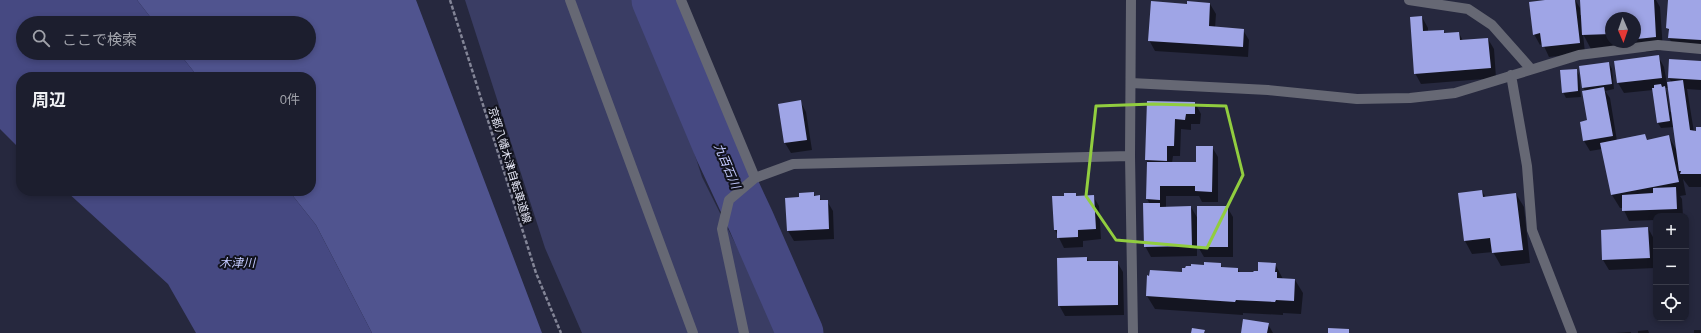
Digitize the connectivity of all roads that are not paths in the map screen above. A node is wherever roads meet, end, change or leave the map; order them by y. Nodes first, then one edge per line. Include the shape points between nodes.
1 (570, 0) edge
2 (681, 0) edge
3 (1130, 0) edge
4 (1409, 0) edge
5 (1701, 49) edge
6 (1531, 69) junction
7 (1511, 75) junction
8 (1131, 82) junction
9 (1130, 156) junction
10 (755, 178) junction
11 (693, 333) edge
12 (744, 333) edge
13 (1133, 333) edge
14 (1572, 333) edge

1 - 11 street
2 - 10 street
3 - 8 street
4 - 6 street via 1468,9 1492,25
5 - 6 street via 1658,45 1579,55
6 - 7 street
7 - 8 street via 1455,93 1402,99 1356,99 1268,90
7 - 14 street via 1527,166 1532,230
8 - 9 street
9 - 10 street via 793,164
9 - 13 street
10 - 12 street via 729,200 722,229

